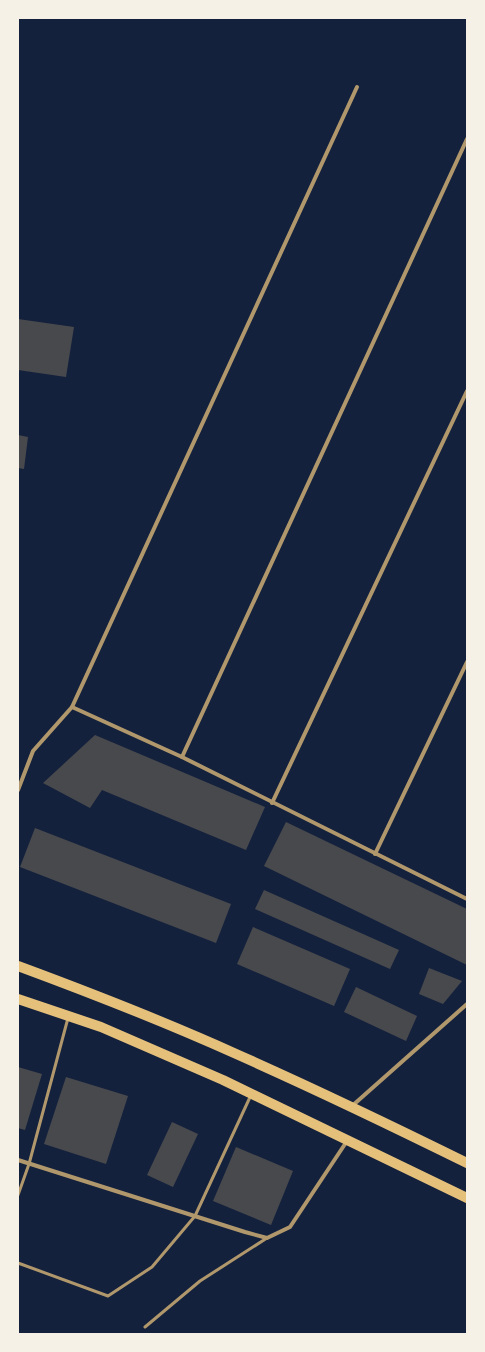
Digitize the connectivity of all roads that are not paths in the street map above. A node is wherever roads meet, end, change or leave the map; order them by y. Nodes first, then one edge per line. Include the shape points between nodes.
1 (357, 87) dead end
2 (467, 139) edge
3 (467, 391) edge
4 (467, 662) edge
5 (72, 707) junction
6 (182, 757) junction
7 (18, 790) edge
8 (272, 803) junction
9 (375, 854) junction
10 (467, 899) edge
11 (18, 966) edge
12 (18, 999) edge
13 (467, 1004) edge
14 (69, 1016) junction
15 (251, 1094) junction
16 (351, 1106) junction
17 (348, 1141) junction
18 (18, 1160) edge
19 (467, 1163) edge
20 (29, 1164) junction
21 (18, 1195) edge
22 (467, 1198) edge
23 (195, 1216) junction
24 (267, 1238) junction
25 (18, 1263) edge
26 (145, 1327) dead end

1 - 5 street
2 - 6 street
3 - 8 street
4 - 9 street
5 - 6 street
5 - 7 street via 33,751
6 - 8 street
8 - 9 street
9 - 10 street
11 - 16 main road via 109,1000 226,1049
12 - 14 main road
13 - 16 street
14 - 15 main road via 101,1027
14 - 20 lane
15 - 17 main road
15 - 23 lane
16 - 19 main road
17 - 22 main road
17 - 24 street via 290,1227
18 - 20 street
20 - 21 lane
20 - 23 street
23 - 24 street
23 - 25 lane via 152,1267 108,1296
24 - 26 lane via 200,1281

